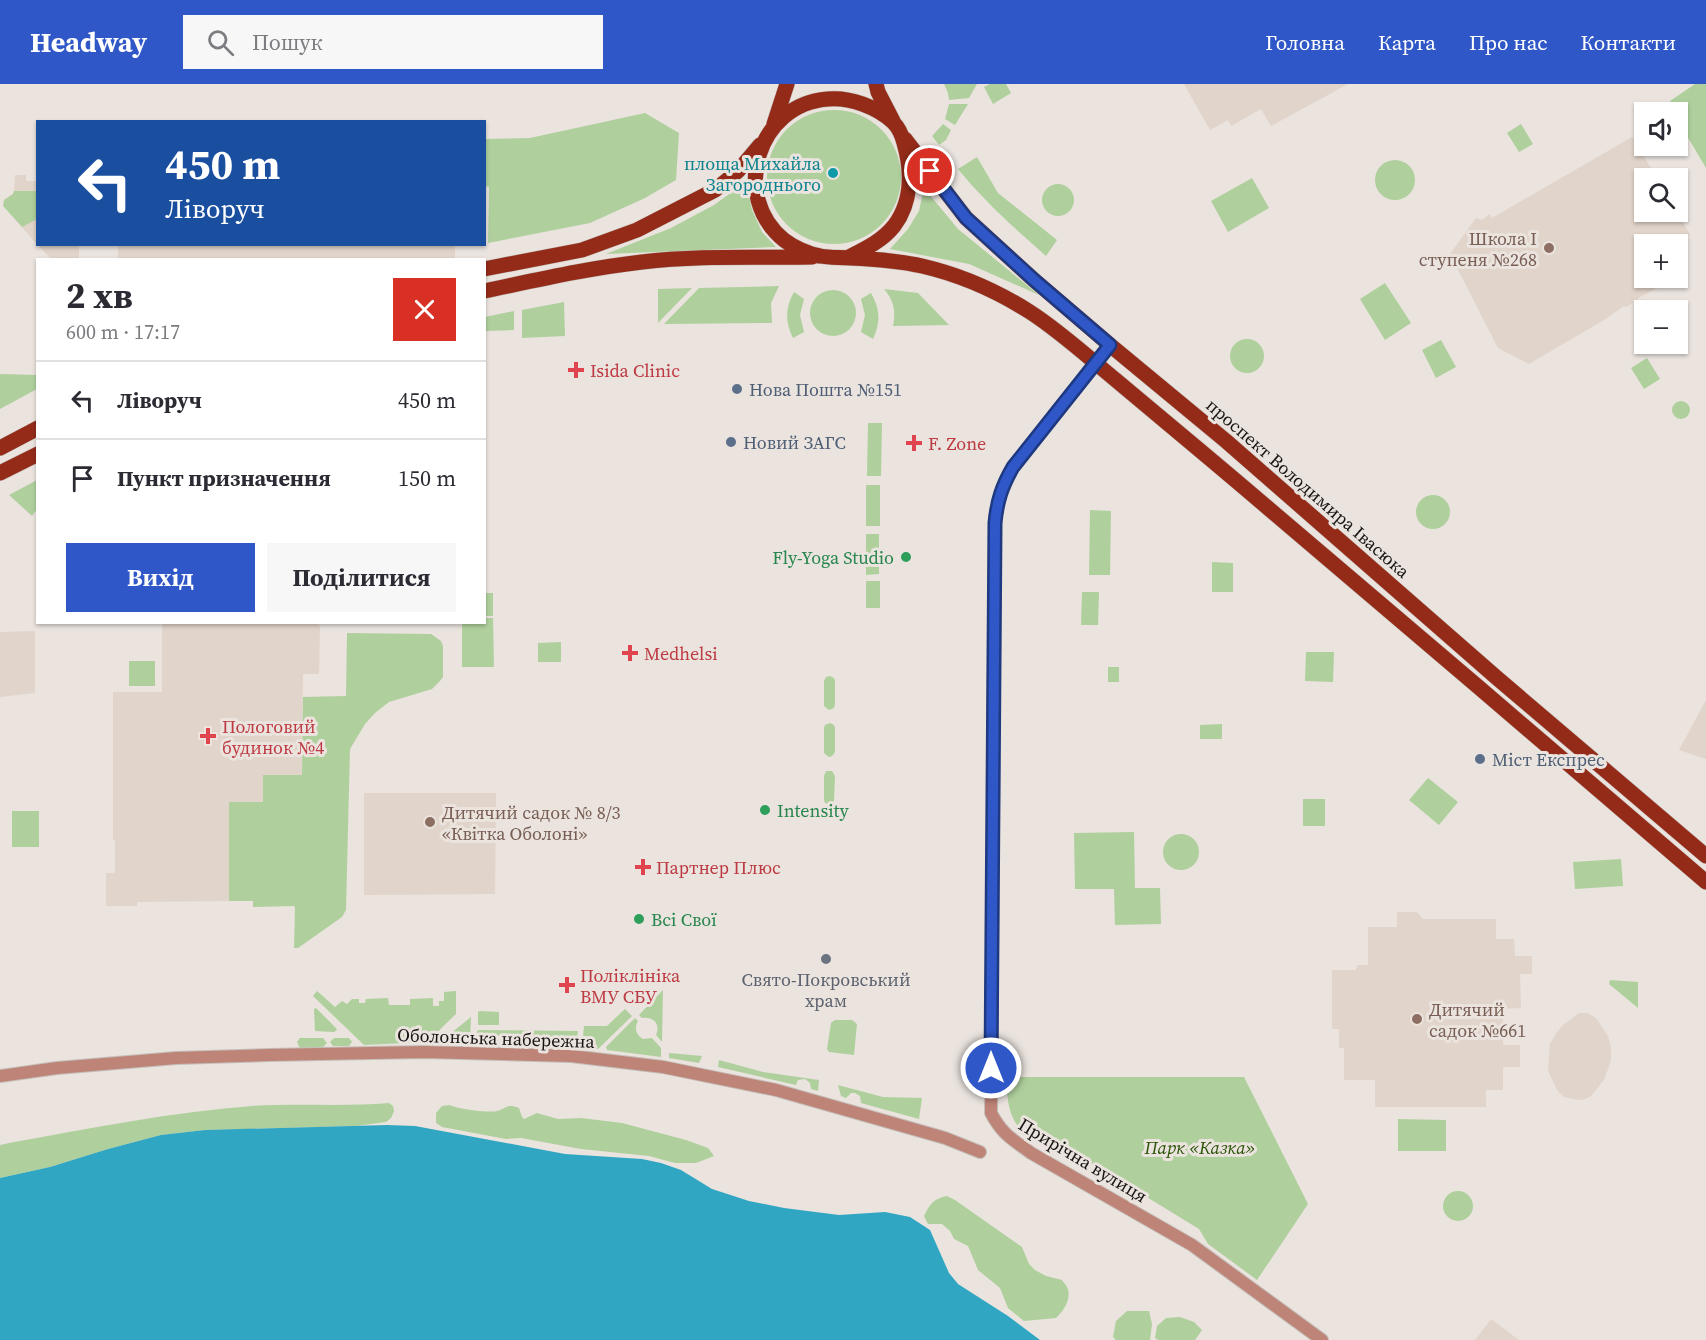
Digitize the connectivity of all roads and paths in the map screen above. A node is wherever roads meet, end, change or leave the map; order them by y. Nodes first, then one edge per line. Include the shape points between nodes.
1 (787, 84) edge
2 (876, 84) edge
3 (898, 128) junction
4 (768, 134) junction
5 (821, 257) junction
6 (849, 257) junction
7 (486, 270) edge
8 (486, 291) edge
9 (1110, 345) junction
10 (1096, 363) junction
11 (36, 429) edge
12 (0, 448) edge
13 (36, 455) edge
14 (0, 473) edge
15 (1706, 856) edge
16 (1706, 882) edge
17 (0, 1076) edge
18 (980, 1152) dead end
19 (1322, 1340) edge

1 - 4 main road
2 - 3 main road
3 - 4 main road via 873,108 848,100 826,99 789,112
3 - 6 main road via 908,158 905,206 893,227 876,243
3 - 9 main road, проспект Володимира Івасюка via 966,218
4 - 5 main road via 758,160 758,201 768,223 785,241
4 - 7 main road via 738,171 715,190 638,230 582,250
5 - 6 main road
5 - 8 main road via 644,261
6 - 10 main road via 918,265 962,277 1033,314
9 - 10 street, Прирічна вулиця
9 - 15 main road, проспект Володимира Івасюка
10 - 16 main road
10 - 19 street, Прирічна вулиця via 1013,467 997,505 991,1113 1006,1135 1031,1153 1192,1245
11 - 12 main road
13 - 14 main road
17 - 18 street, Оболонська набережна via 176,1058 257,1055 424,1052 571,1056 663,1067 776,1090 945,1138

